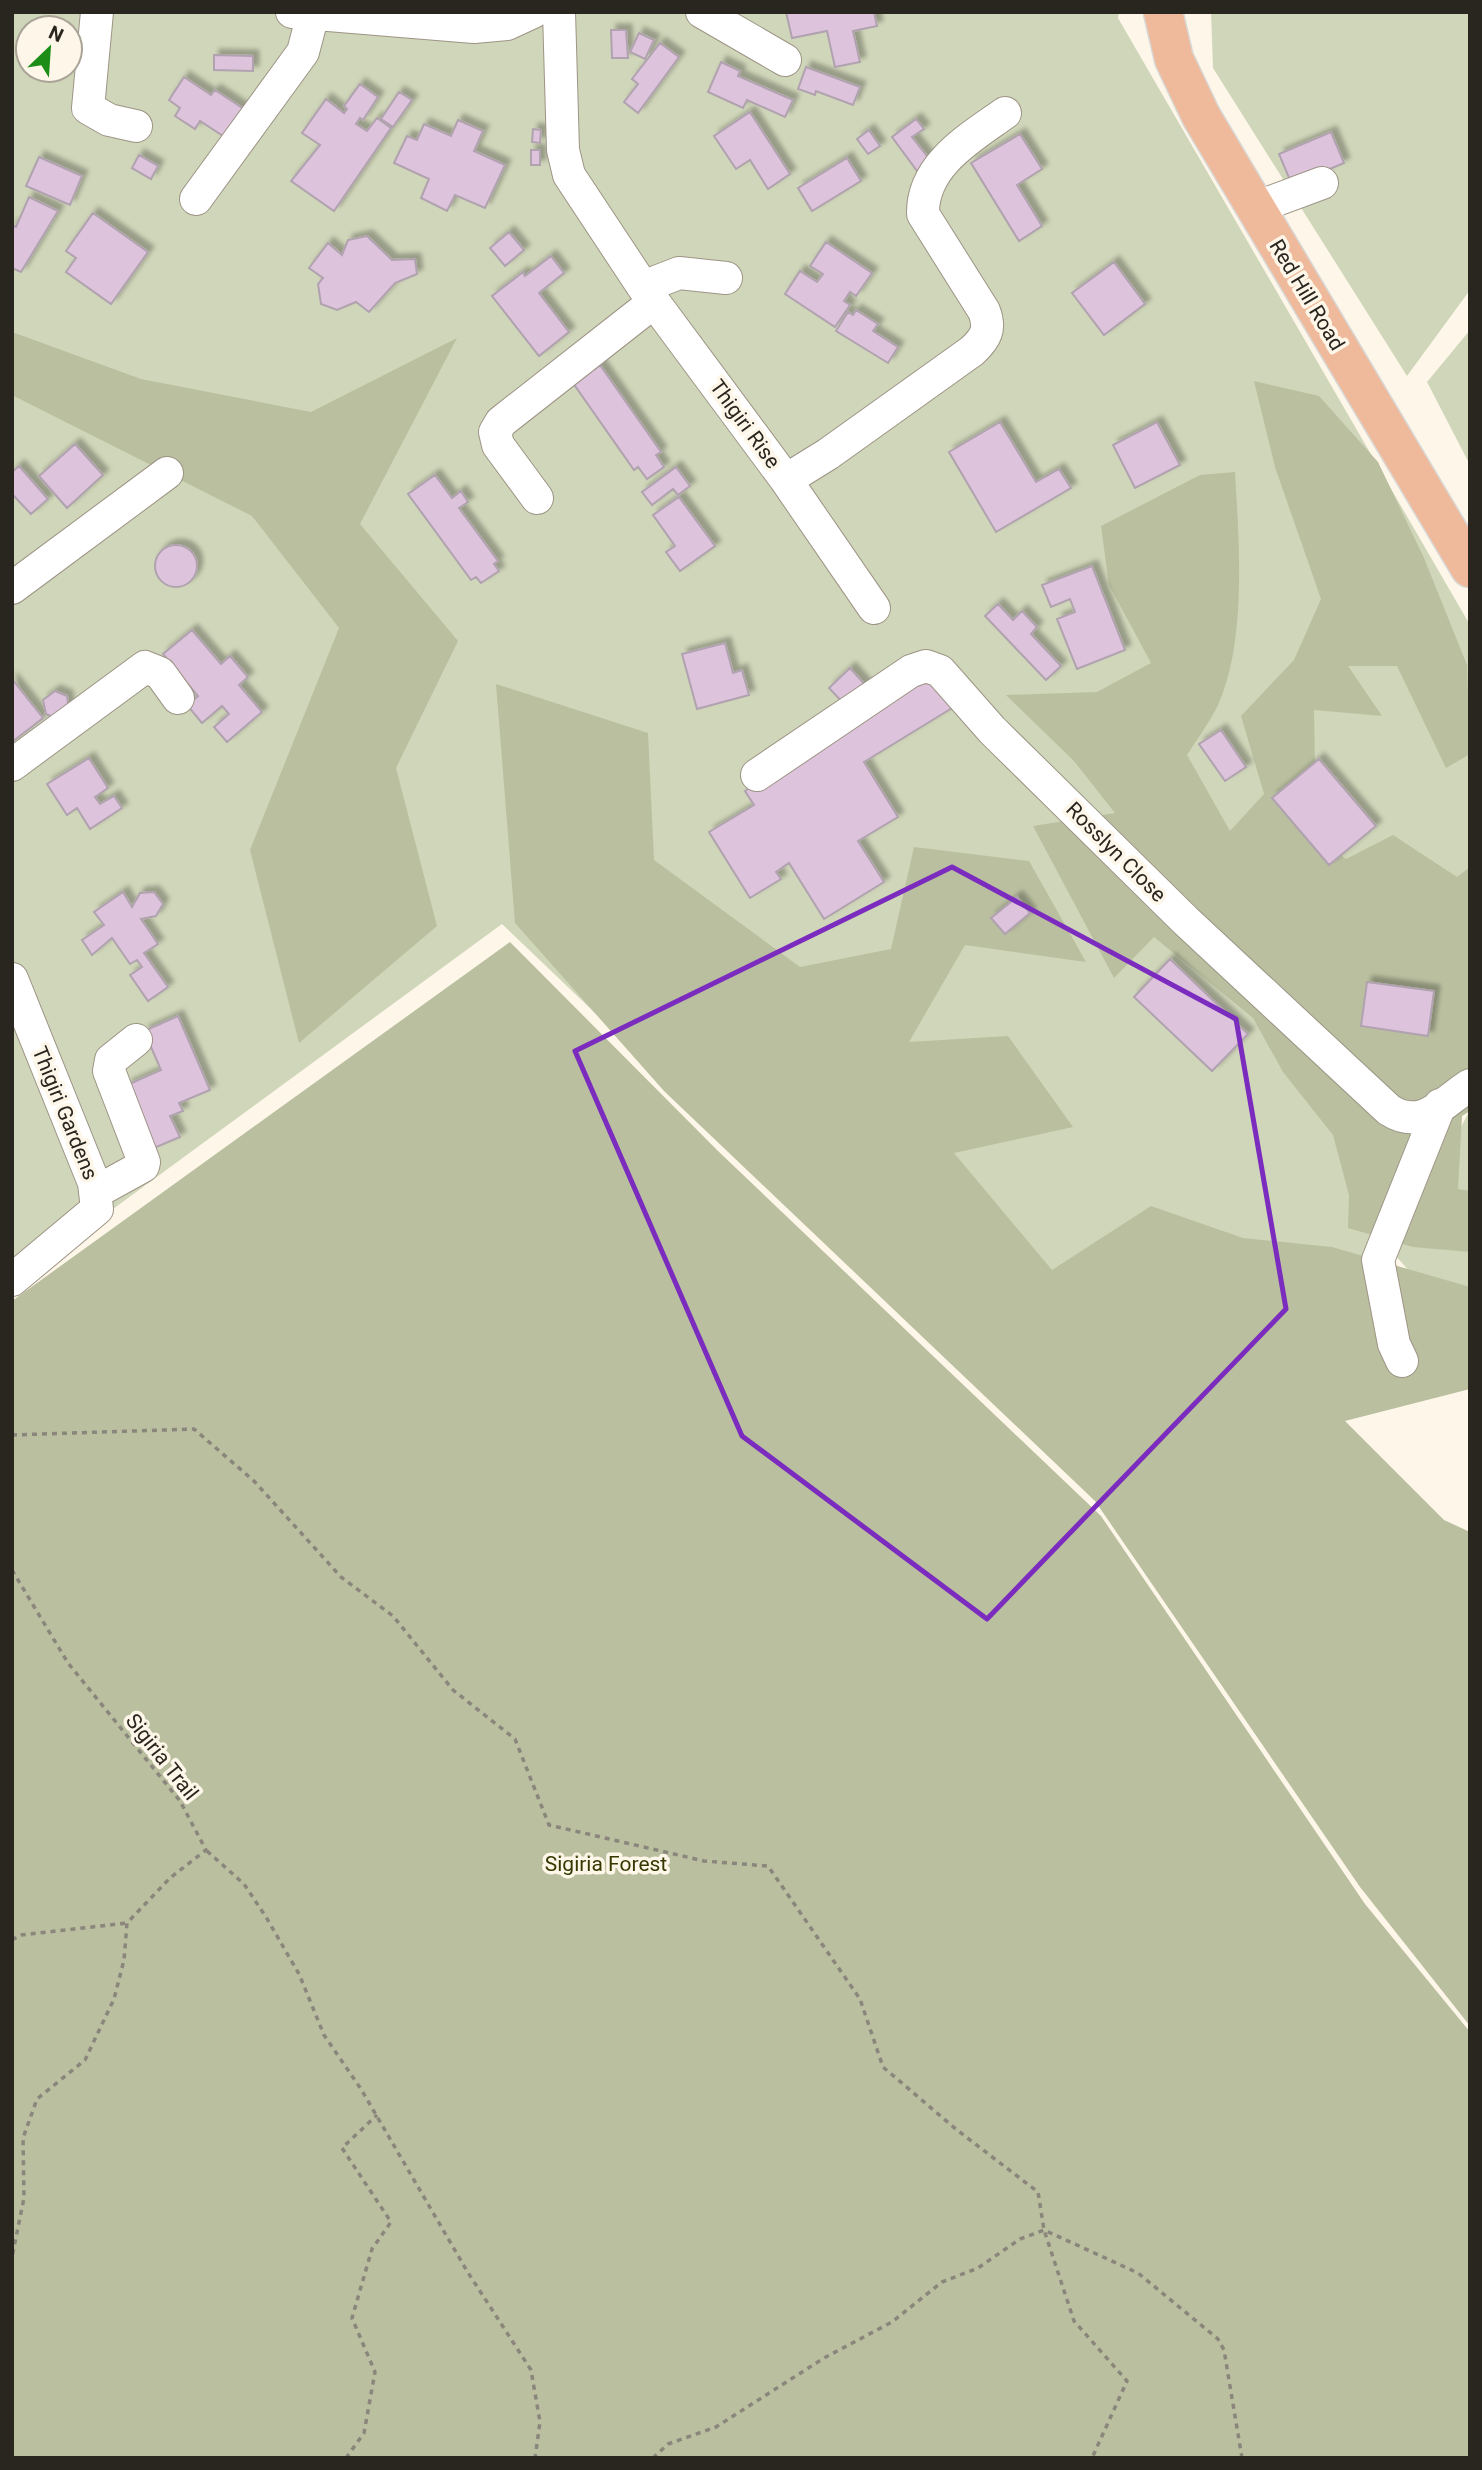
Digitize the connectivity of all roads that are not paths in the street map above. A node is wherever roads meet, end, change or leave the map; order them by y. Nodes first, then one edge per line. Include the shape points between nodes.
1 (97, 12) edge
2 (533, 12) edge
3 (559, 12) edge
4 (702, 12) edge
5 (1163, 12) edge
6 (302, 13) edge
7 (785, 60) dead end
8 (1005, 113) dead end
9 (136, 126) dead end
10 (1322, 183) dead end
11 (196, 199) dead end
12 (1255, 208) junction
13 (726, 278) dead end
14 (649, 294) junction
15 (167, 473) dead end
16 (786, 480) junction
17 (537, 498) dead end
18 (1470, 568) edge
19 (12, 587) edge
20 (874, 608) dead end
21 (178, 698) dead end
22 (12, 765) edge
23 (757, 775) dead end
24 (12, 979) edge
25 (136, 1040) dead end
26 (1470, 1085) edge
27 (1440, 1105) junction
28 (97, 1200) junction
29 (12, 1280) edge
30 (1402, 1362) dead end

1 - 9 street via 88,108 108,120
2 - 6 street via 507,24 474,27
3 - 14 street, Thigiri Rise via 563,150 569,175
4 - 7 street
5 - 12 main road, Red Hill Road via 1174,59 1190,94
6 - 11 street via 303,52
8 - 16 street, Thigiri Rise via 953,150 923,200 923,214 984,311 989,324 986,334 972,351
10 - 12 street
12 - 18 main road, Red Hill Road
13 - 14 street via 679,273
14 - 16 street, Thigiri Rise
14 - 17 street via 495,432 498,445
15 - 19 street
16 - 20 street
21 - 22 street via 160,673 145,667
23 - 27 street, Rosslyn Close via 911,671 926,666 940,671 992,730 1167,902 1389,1110 1402,1118 1417,1119
24 - 28 street, Thigiri Gardens
25 - 28 street via 111,1060 110,1071 145,1162
26 - 27 street, Rosslyn Close
27 - 30 street via 1377,1260
28 - 29 street

